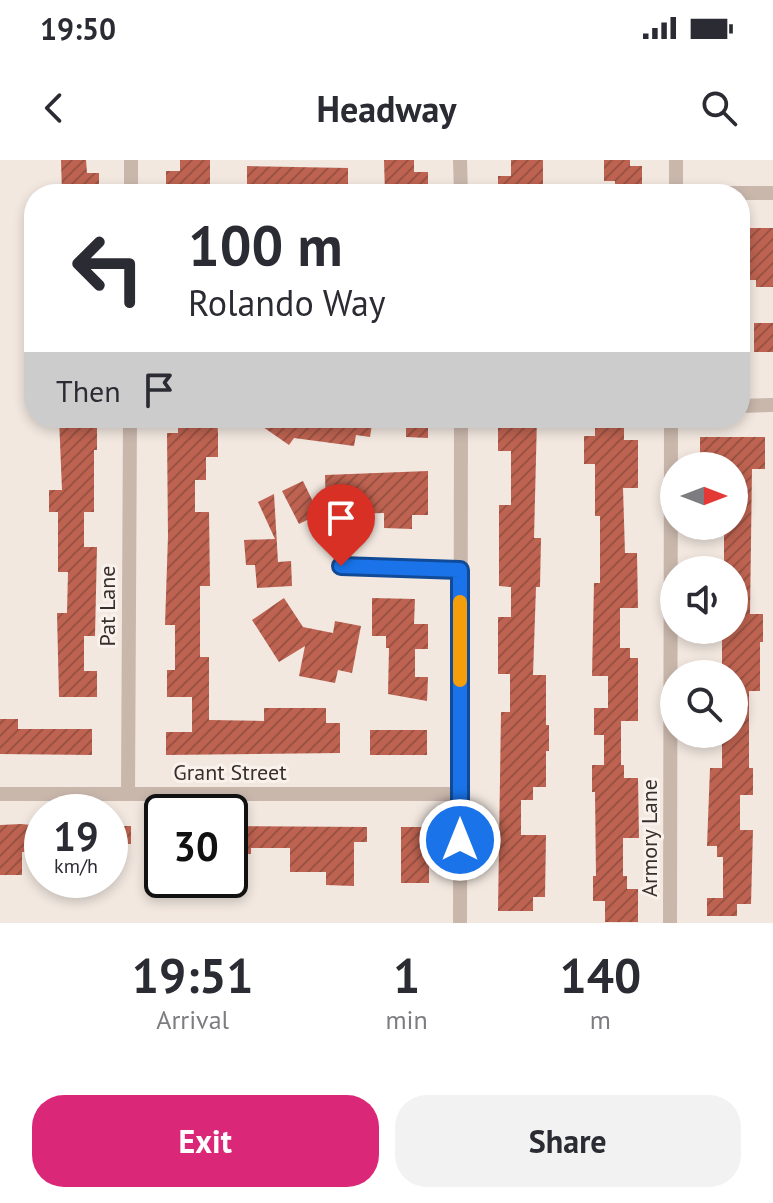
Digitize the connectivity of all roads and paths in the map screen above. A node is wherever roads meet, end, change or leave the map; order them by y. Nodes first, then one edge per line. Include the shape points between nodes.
1 (131, 160) edge
2 (460, 160) edge
3 (676, 160) edge
4 (131, 184) edge
5 (461, 184) edge
6 (676, 184) edge
7 (750, 193) edge
8 (773, 193) edge
9 (773, 405) edge
10 (750, 406) edge
11 (130, 428) edge
12 (461, 428) edge
13 (671, 428) edge
14 (341, 566) dead end
15 (460, 570) junction
16 (0, 794) edge
17 (24, 794) edge
18 (128, 794) joint
19 (460, 794) junction
20 (460, 923) edge
21 (670, 923) edge

1 - 4 street
2 - 5 street
3 - 6 street
7 - 8 street
9 - 10 street
11 - 18 street, Pat Lane
12 - 15 street
13 - 21 street, Armory Lane
14 - 15 street
15 - 19 street
16 - 17 street, Grant Street
18 - 19 street, Grant Street
19 - 20 street

